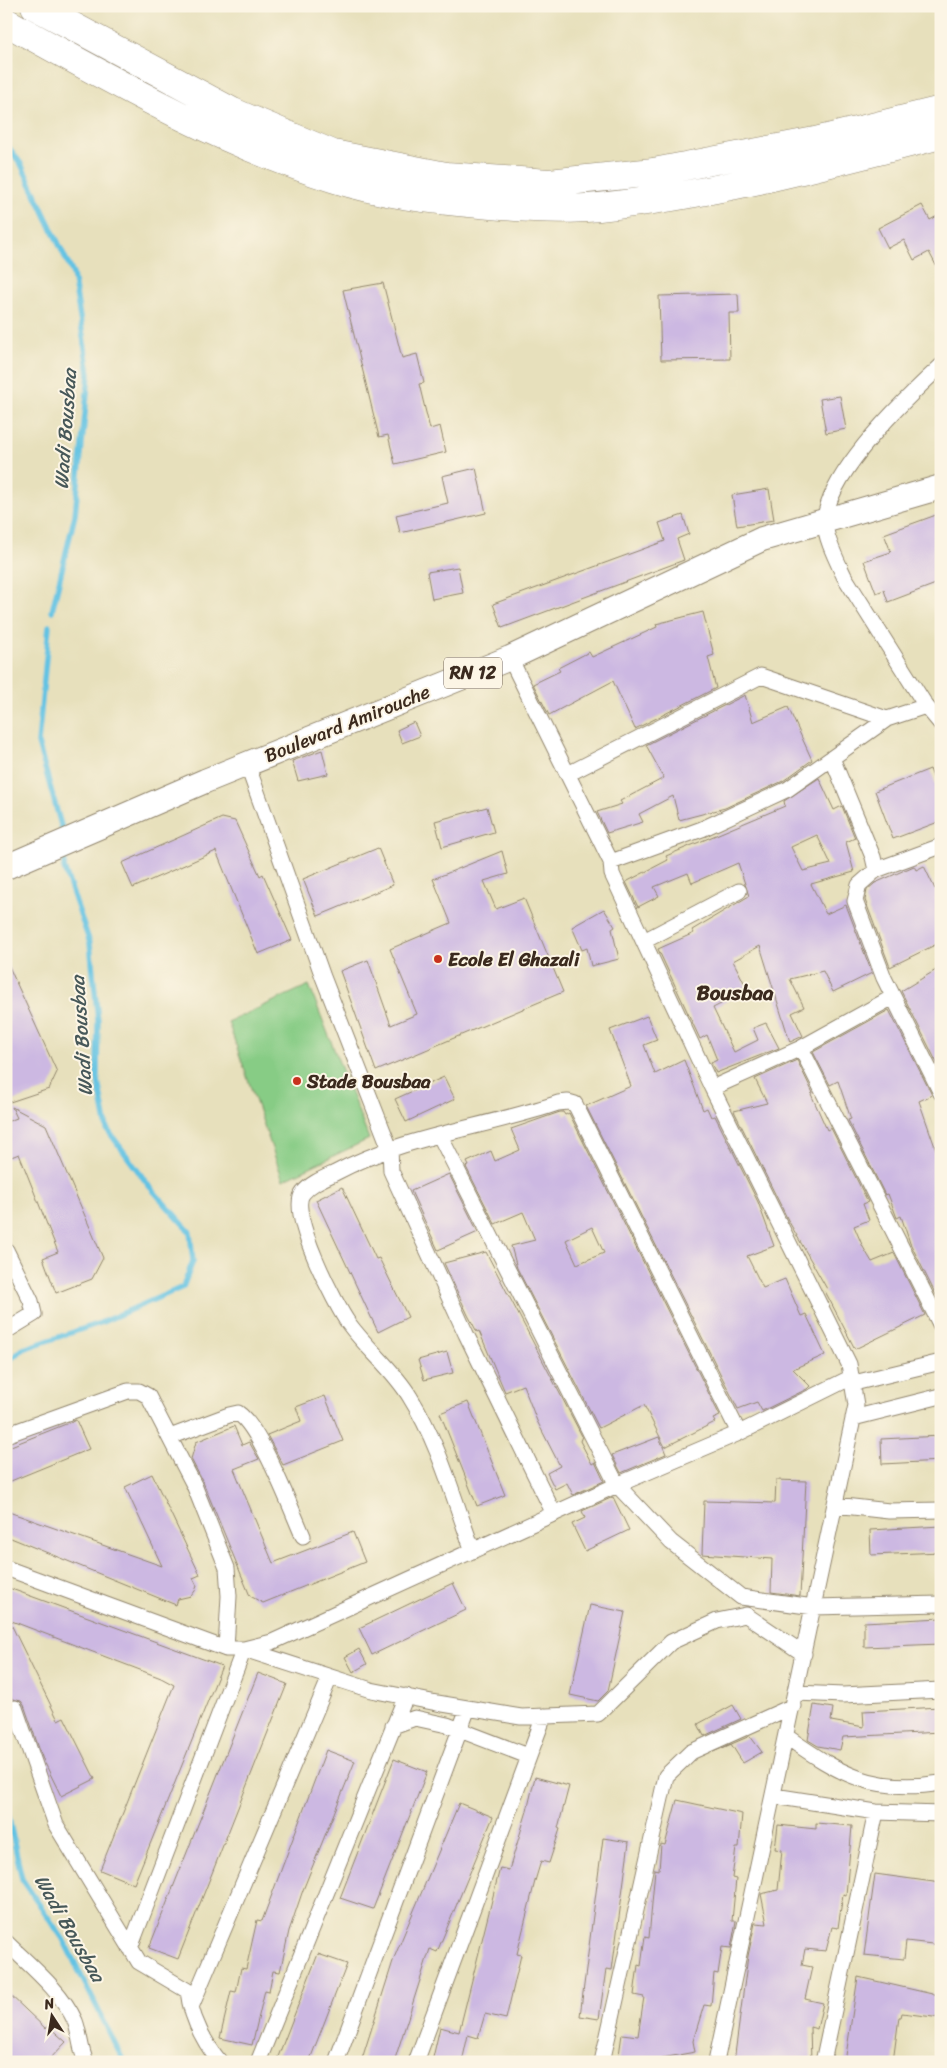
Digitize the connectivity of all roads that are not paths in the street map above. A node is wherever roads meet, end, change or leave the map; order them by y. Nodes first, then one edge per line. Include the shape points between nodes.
1 (35, 6) edge
2 (6, 22) edge
3 (941, 110) edge
4 (941, 135) edge
5 (941, 366) edge
6 (941, 488) edge
7 (824, 520) junction
8 (510, 658) junction
9 (926, 706) junction
10 (886, 719) junction
11 (941, 724) edge
12 (832, 758) junction
13 (247, 764) junction
14 (568, 774) junction
15 (940, 849) edge
16 (611, 862) junction
17 (6, 867) edge
18 (876, 870) junction
19 (739, 891) dead end
20 (644, 941) junction
21 (894, 997) junction
22 (801, 1048) junction
23 (712, 1088) junction
24 (941, 1093) edge
25 (440, 1136) junction
26 (390, 1149) junction
27 (6, 1250) edge
28 (941, 1326) edge
29 (6, 1330) edge
30 (941, 1362) edge
31 (853, 1380) junction
32 (941, 1396) edge
33 (853, 1418) junction
34 (739, 1433) junction
35 (6, 1435) edge
36 (170, 1437) junction
37 (617, 1485) junction
38 (835, 1505) junction
39 (941, 1510) edge
40 (554, 1514) junction
41 (304, 1536) dead end
42 (473, 1551) junction
43 (6, 1568) edge
44 (941, 1604) edge
45 (814, 1607) junction
46 (226, 1649) junction
47 (244, 1649) junction
48 (804, 1654) junction
49 (330, 1677) junction
50 (941, 1690) edge
51 (406, 1696) junction
52 (794, 1700) junction
53 (15, 1708) dead end
54 (468, 1708) junction
55 (544, 1716) junction
56 (393, 1726) junction
57 (459, 1729) junction
58 (787, 1737) junction
59 (528, 1756) junction
60 (941, 1783) edge
61 (774, 1796) junction
62 (876, 1812) junction
63 (941, 1814) edge
64 (6, 1942) edge
65 (130, 1948) junction
66 (190, 2008) junction
67 (86, 2062) edge
68 (220, 2062) edge
69 (258, 2062) edge
70 (336, 2062) edge
71 (416, 2062) edge
72 (602, 2062) edge
73 (716, 2062) edge
74 (824, 2062) edge

1 - 3 highway via 233,112 333,154 446,176 549,184 654,172 815,141
2 - 4 highway via 148,101 262,153 337,179 424,199 511,207 597,207 787,174
5 - 7 street via 870,436 832,496
6 - 7 main road, Boulevard Amirouche / RN 12
7 - 8 main road, Boulevard Amirouche / RN 12 via 762,539
7 - 9 street via 833,554 844,576
8 - 13 main road, Boulevard Amirouche / RN 12
8 - 14 street
9 - 10 street
9 - 11 street
10 - 12 street
10 - 14 street via 761,676
12 - 16 street via 788,789 702,829
12 - 18 street
13 - 17 main road, Boulevard Amirouche / RN 12
13 - 26 street via 323,977
14 - 16 street
15 - 18 street
16 - 20 street via 612,874
18 - 21 street via 859,885 856,901
19 - 20 street
20 - 23 street
21 - 22 street
21 - 24 street
22 - 23 street
22 - 28 street
23 - 31 street via 850,1364
25 - 26 street
25 - 34 street via 558,1103 575,1104
25 - 37 street
26 - 40 street via 391,1171
26 - 42 street via 364,1157 312,1185 301,1194 298,1207 327,1284 349,1324 410,1396 432,1442
27 - 29 street via 34,1314
30 - 31 street
31 - 33 street via 856,1405
31 - 34 street
32 - 33 street
33 - 38 street
34 - 37 street
35 - 36 street via 128,1391 148,1396
36 - 41 street via 229,1415 238,1413 243,1416 256,1434
36 - 46 street via 194,1485 227,1568
37 - 40 street
37 - 45 street via 671,1542 741,1597
38 - 39 street via 889,1512
38 - 45 street
40 - 42 street
42 - 47 street via 272,1642
43 - 46 street
44 - 45 street
45 - 48 street
46 - 47 street
47 - 49 street
47 - 65 street
48 - 52 street
48 - 55 street via 746,1615 717,1620 671,1642 598,1714
49 - 51 street via 371,1690
49 - 66 street
50 - 52 street
51 - 54 street
51 - 56 street
52 - 58 street
52 - 72 street via 691,1752 666,1776
53 - 65 street via 56,1825
54 - 55 street via 521,1717
54 - 57 street
55 - 59 street
56 - 57 street via 415,1718
56 - 69 street
57 - 59 street
57 - 70 street
58 - 60 street via 825,1763 853,1777 886,1785
58 - 61 street
59 - 71 street
61 - 62 street
61 - 73 street
62 - 63 street
62 - 74 street
64 - 67 street via 55,1991 70,2013
65 - 66 street via 139,1962 188,1991
66 - 68 street via 208,2046

